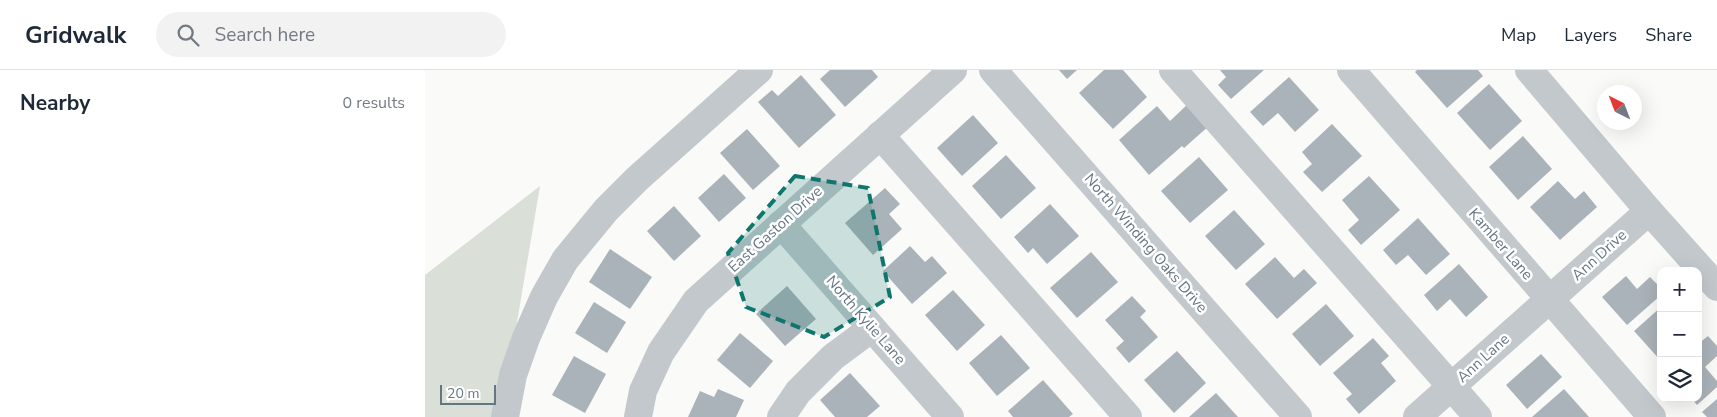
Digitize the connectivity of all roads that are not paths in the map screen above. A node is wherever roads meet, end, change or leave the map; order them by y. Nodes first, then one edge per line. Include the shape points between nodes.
1 (759, 70) edge
2 (953, 70) edge
3 (993, 70) edge
4 (1173, 70) edge
5 (1351, 70) edge
6 (1529, 70) edge
7 (880, 135) junction
8 (1649, 211) junction
9 (781, 224) junction
10 (1717, 287) edge
11 (1549, 300) junction
12 (873, 328) junction
13 (1451, 387) junction
14 (505, 417) edge
15 (638, 417) edge
16 (781, 417) edge
17 (950, 417) edge
18 (1128, 417) edge
19 (1298, 417) edge
20 (1417, 417) edge
21 (1478, 417) edge
22 (1652, 417) edge

1 - 14 street via 637,179 606,210 565,260 544,296 526,338 513,375
2 - 7 street, East Gaston Drive
3 - 19 street, North Winding Oaks Drive
4 - 13 street
5 - 11 street, Kamber Lane
6 - 8 street
7 - 9 street, East Gaston Drive
7 - 18 street
8 - 10 street
8 - 11 street, Ann Drive
9 - 12 street, North Kylie Lane
9 - 15 street, East Gaston Drive via 696,301 661,352 643,391
11 - 13 street, Ann Lane
11 - 22 street, Kamber Lane
12 - 16 street via 833,357 798,392
12 - 17 street, North Kylie Lane
13 - 20 street, Ann Lane
13 - 21 street

